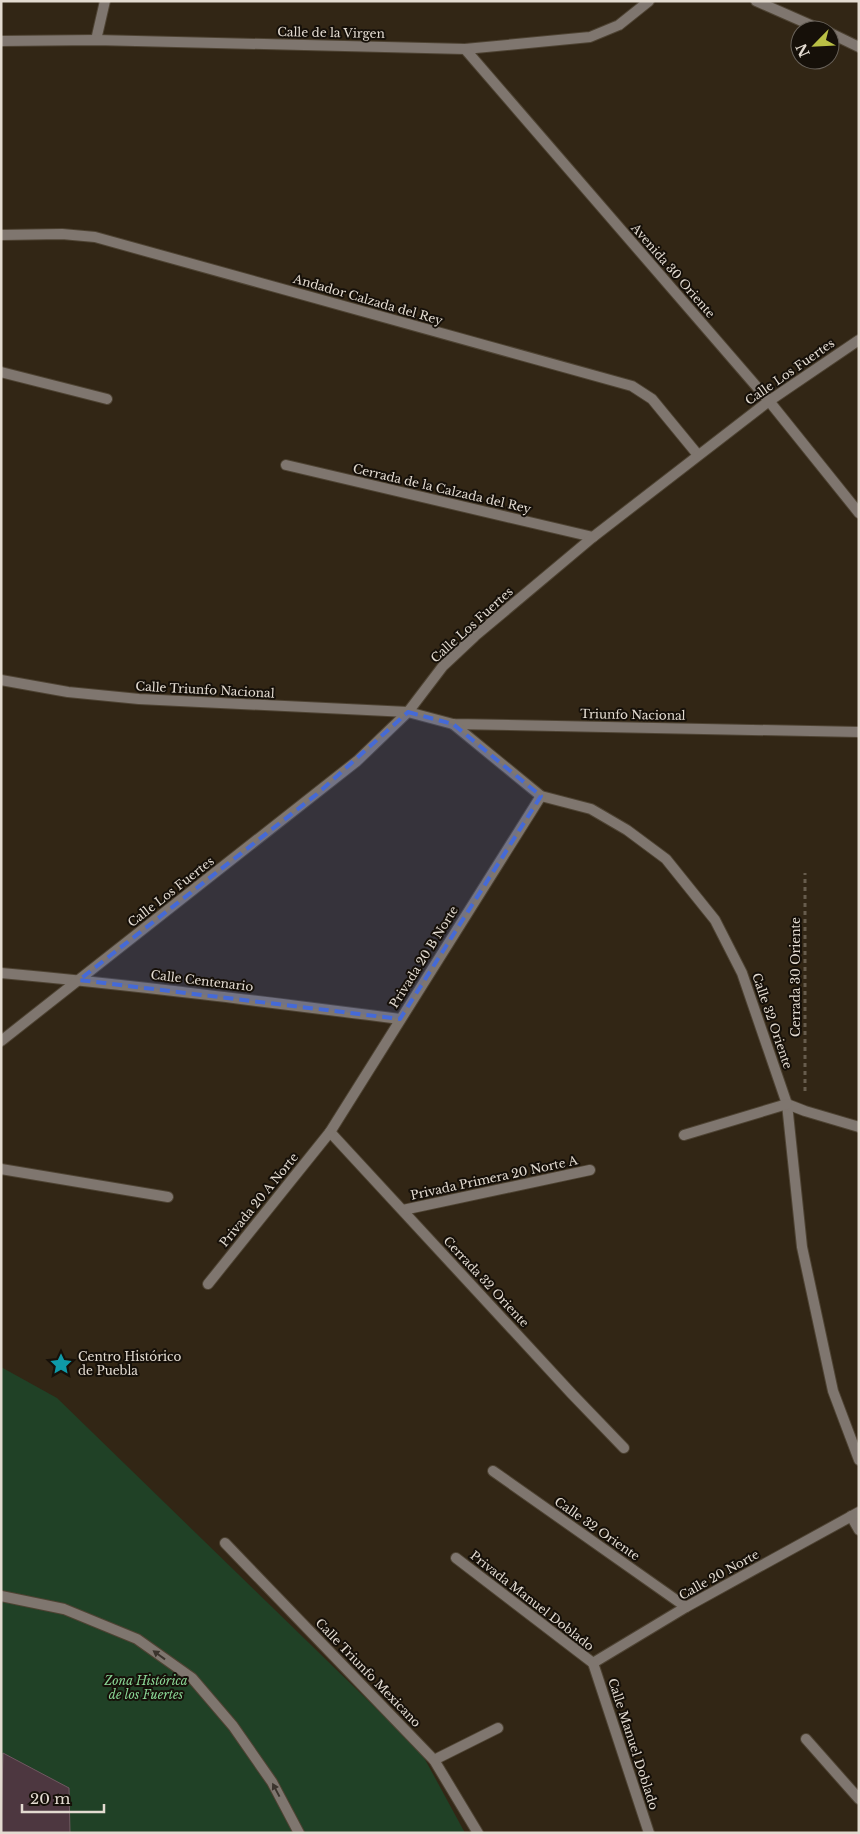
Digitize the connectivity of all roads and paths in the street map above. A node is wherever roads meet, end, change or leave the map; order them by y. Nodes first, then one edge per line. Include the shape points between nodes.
1 (104, 1) edge
2 (649, 1) edge
3 (756, 1) edge
4 (778, 6) edge
5 (804, 20) edge
6 (840, 38) edge
7 (96, 40) junction
8 (1, 41) edge
9 (859, 47) edge
10 (465, 49) junction
11 (1, 235) edge
12 (859, 340) edge
13 (1, 372) edge
14 (107, 399) dead end
15 (769, 401) junction
16 (698, 455) junction
17 (286, 465) dead end
18 (859, 513) edge
19 (593, 537) junction
20 (1, 680) edge
21 (408, 712) junction
22 (453, 724) junction
23 (859, 732) edge
24 (541, 796) junction
25 (805, 873) dead end
26 (1, 972) edge
27 (79, 980) junction
28 (400, 1019) junction
29 (1, 1041) edge
30 (787, 1104) junction
31 (805, 1111) junction
32 (859, 1128) edge
33 (330, 1132) junction
34 (684, 1135) dead end
35 (1, 1169) edge
36 (590, 1170) dead end
37 (168, 1197) dead end
38 (403, 1210) junction
39 (208, 1284) dead end
40 (624, 1448) dead end
41 (859, 1460) edge
42 (493, 1471) dead end
43 (855, 1514) edge
44 (859, 1530) edge
45 (225, 1543) dead end
46 (456, 1558) dead end
47 (1, 1596) edge
48 (686, 1607) junction
49 (592, 1663) junction
50 (498, 1728) dead end
51 (806, 1739) dead end
52 (434, 1760) junction
53 (859, 1799) edge
54 (299, 1833) edge
55 (478, 1833) edge
56 (649, 1833) edge

1 - 7 street
2 - 10 street, Calle de la Virgen via 619,25 590,37
3 - 4 street
4 - 5 street
6 - 9 street
7 - 8 street, Calle de la Virgen
7 - 10 street, Calle de la Virgen
10 - 15 street, Avenida 30 Oriente
11 - 16 street, Andador Calzada del Rey via 95,237 632,386 652,399
12 - 15 street, Calle Los Fuertes
13 - 14 street
15 - 16 street, Calle Los Fuertes
15 - 18 street, Avenida 30 Oriente
16 - 19 street, Calle Los Fuertes
17 - 19 street, Cerrada de la Calzada del Rey
19 - 21 street, Calle Los Fuertes via 442,666
20 - 21 street, Calle Triunfo Nacional via 68,692 139,699
21 - 22 street, Triunfo Nacional
21 - 27 street, Calle Los Fuertes via 317,794
22 - 23 street, Triunfo Nacional
22 - 24 street, Calle 32 Oriente
24 - 28 street, Privada 20 B Norte
24 - 30 street, Calle 32 Oriente via 592,809 628,830 666,859 715,920 742,974
25 - 31 path, Cerrada 30 Oriente
26 - 27 street, Calle Centenario
27 - 28 street, Calle Centenario
27 - 29 street, Calle Los Fuertes
28 - 33 street, Privada 20 B Norte
30 - 31 street
30 - 34 street
30 - 41 street, Calle 32 Oriente via 802,1247 833,1391
31 - 32 street
33 - 38 street, Cerrada 32 Oriente
33 - 39 street, Privada 20 A Norte
35 - 37 street
36 - 38 street, Privada Primera 20 Norte A
38 - 40 street, Cerrada 32 Oriente
42 - 48 street, Calle 32 Oriente
43 - 44 street
43 - 48 street, Calle 20 Norte
45 - 52 street, Calle Triunfo Mexicano
46 - 49 street, Privada Manuel Doblado
54 -> 47 street via 261,1766 233,1726 192,1678 138,1639 64,1609
48 - 49 street, Calle 20 Norte
49 - 56 street, Calle Manuel Doblado
50 - 52 street
51 - 53 street
52 - 55 street, Calle Triunfo Mexicano

